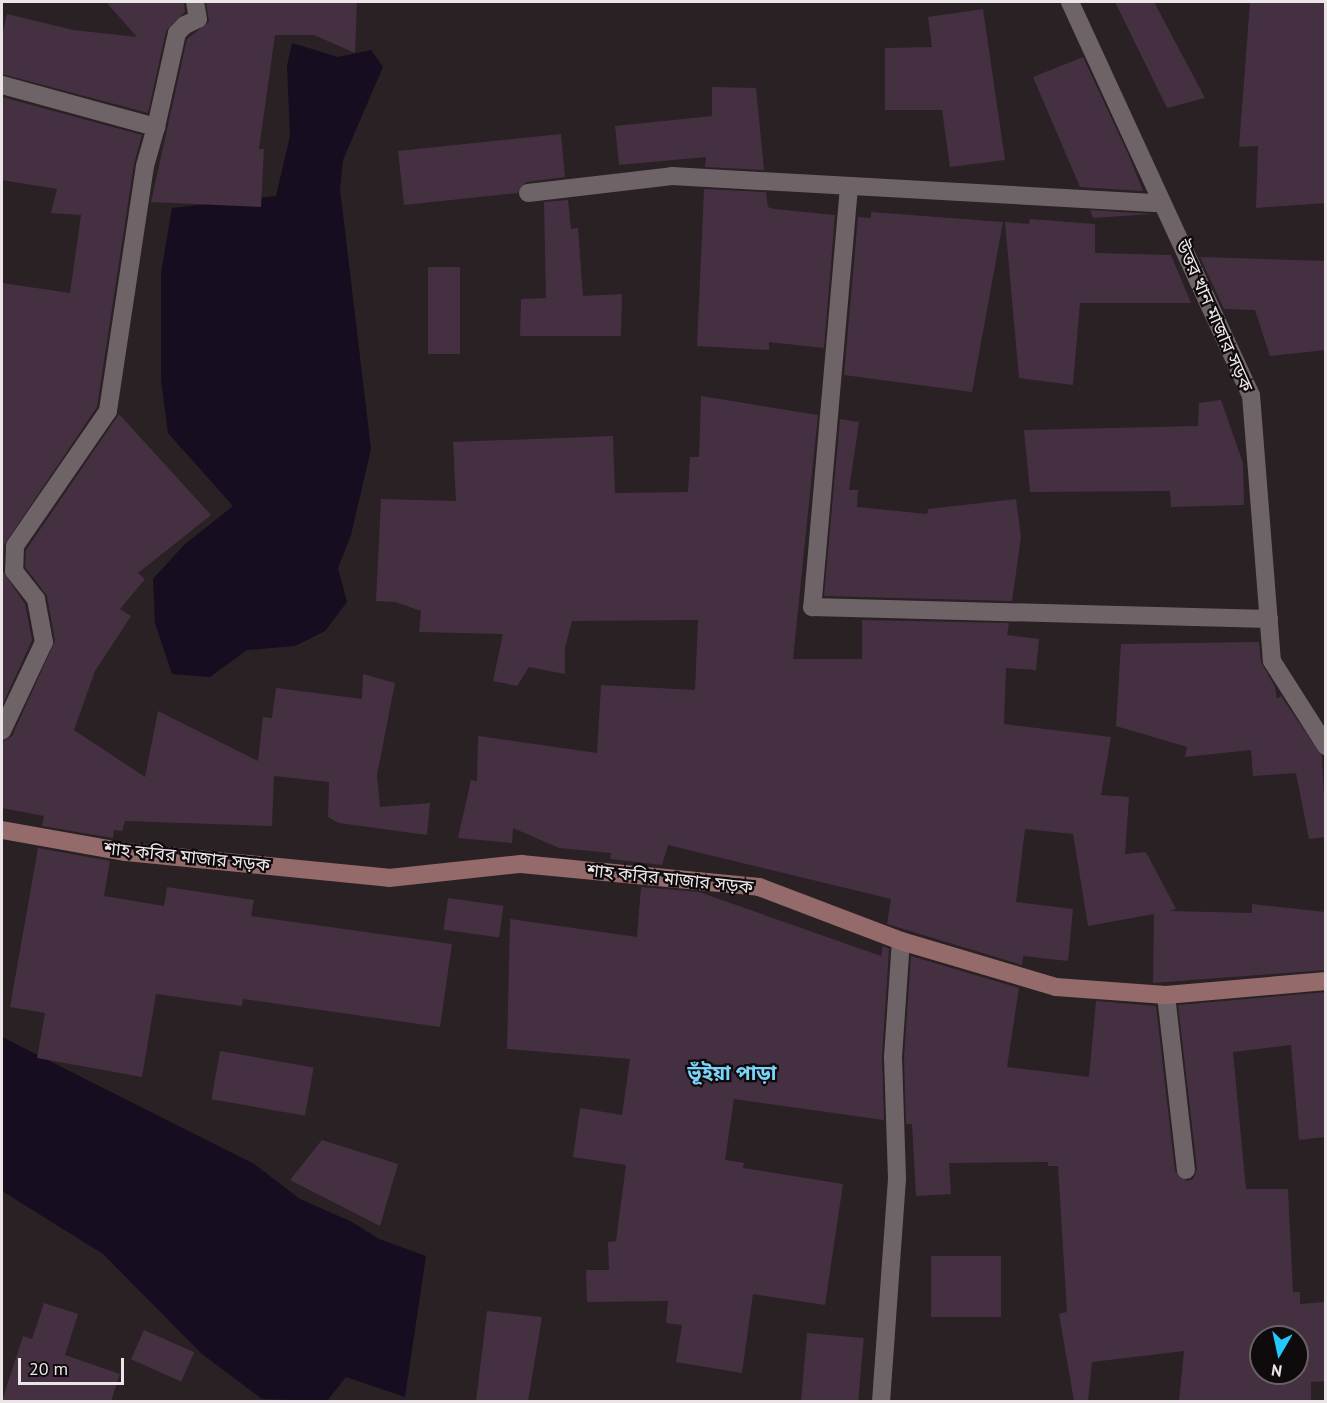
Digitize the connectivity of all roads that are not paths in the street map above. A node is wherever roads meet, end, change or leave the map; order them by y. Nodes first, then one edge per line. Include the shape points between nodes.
1 (195, 2) edge
2 (1070, 2) edge
3 (2, 85) edge
4 (156, 127) junction
5 (849, 187) junction
6 (528, 193) dead end
7 (1162, 203) junction
8 (1269, 619) junction
9 (2, 731) edge
10 (1326, 746) edge
11 (2, 830) edge
12 (901, 941) junction
13 (1326, 981) edge
14 (1166, 994) junction
15 (1186, 1170) dead end
16 (881, 1401) edge

1 - 4 street via 198,20 185,24 177,33
2 - 7 street, উত্তর খান মাজার সড়ক
3 - 4 street
4 - 9 street via 145,166 108,411 15,546 14,571 36,599 44,642
5 - 6 street via 672,176
5 - 7 street
5 - 8 street via 812,607
7 - 8 street, উত্তর খান মাজার সড়ক via 1251,395
8 - 10 street, উত্তর খান মাজার সড়ক via 1272,662
11 - 12 street, শাহ কবির মাজার সড়ক via 126,852 389,878 521,864 759,887
12 - 14 street, শাহ কবির মাজার সড়ক via 1056,987
12 - 16 street via 892,1057 897,1178
13 - 14 street, শাহ কবির মাজার সড়ক
14 - 15 street

